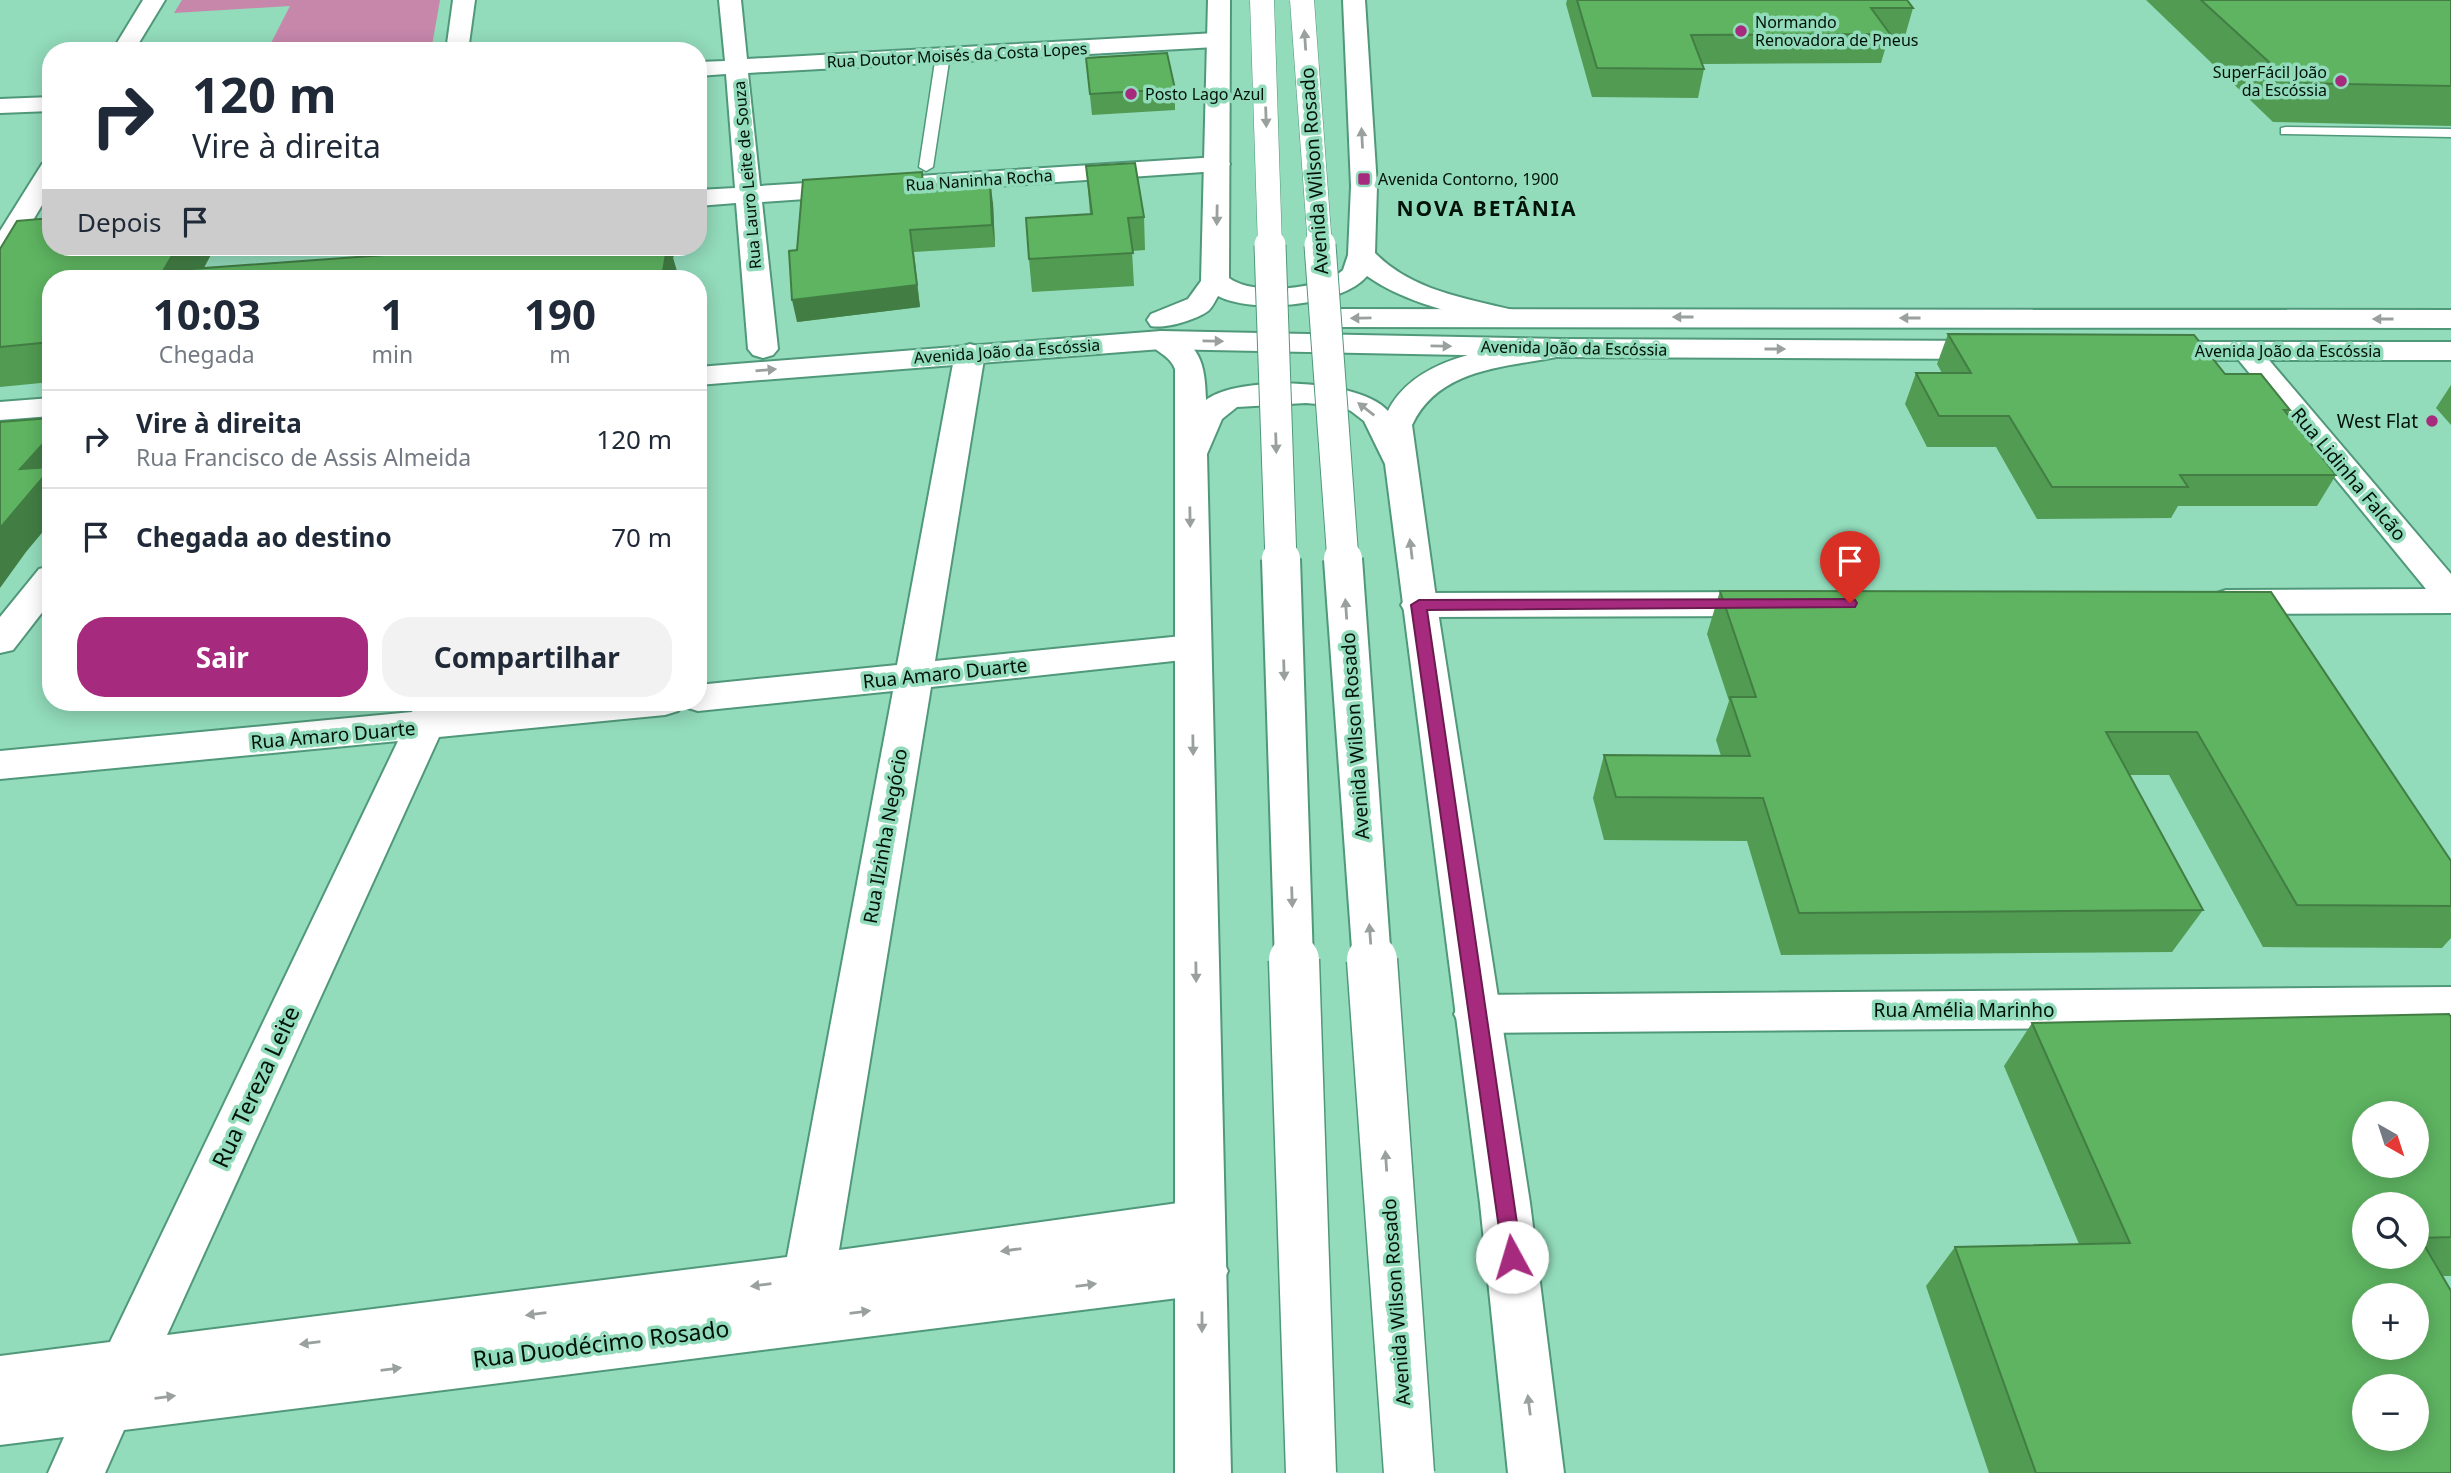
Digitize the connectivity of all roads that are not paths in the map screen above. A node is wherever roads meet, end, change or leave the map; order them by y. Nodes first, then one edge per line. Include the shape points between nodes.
1 (154, 0) edge
2 (464, 0) edge
3 (730, 0) edge
4 (1219, 0) edge
5 (1262, 0) edge
6 (1302, 0) edge
7 (1354, 0) edge
8 (1216, 40) junction
9 (128, 42) edge
10 (458, 42) edge
11 (943, 55) junction
12 (736, 67) junction
13 (707, 69) edge
14 (42, 104) edge
15 (0, 106) edge
16 (2286, 131) dead end
17 (2451, 133) edge
18 (1217, 156) junction
19 (926, 167) junction
20 (42, 183) edge
21 (707, 184) edge
22 (748, 187) junction
23 (707, 196) edge
24 (42, 235) edge
25 (4, 241) edge
26 (1363, 256) junction
27 (1215, 281) junction
28 (1503, 316) junction
29 (2146, 318) junction
30 (2451, 319) edge
31 (1161, 330) junction
32 (2451, 343) edge
33 (1560, 348) junction
34 (763, 349) junction
35 (1957, 350) junction
36 (2026, 351) edge
37 (2123, 351) edge
38 (2451, 351) edge
39 (2247, 352) junction
40 (2351, 352) junction
41 (970, 353) junction
42 (707, 354) edge
43 (707, 375) edge
44 (42, 408) edge
45 (0, 411) edge
46 (42, 429) edge
47 (0, 432) edge
48 (1189, 460) junction
49 (1401, 466) junction
50 (42, 588) edge
51 (2451, 599) edge
52 (2190, 602) edge
53 (1805, 604) edge
54 (1419, 605) junction
55 (0, 641) edge
56 (1192, 647) junction
57 (913, 676) junction
58 (707, 697) edge
59 (489, 711) edge
60 (430, 714) edge
61 (0, 765) edge
62 (2451, 1006) edge
63 (1478, 1014) junction
64 (1201, 1247) junction
65 (805, 1299) junction
66 (0, 1383) edge
67 (117, 1386) junction
68 (0, 1418) edge
69 (76, 1473) edge
70 (1203, 1473) edge
71 (1311, 1473) edge
72 (1409, 1473) edge
73 (1536, 1473) edge

1 - 9 main road
2 - 10 main road
3 - 12 main road, Rua Lauro Leite de Souza
4 - 8 main road
5 -> 71 main road, bridge
72 -> 6 main road, Avenida Wilson Rosado, bridge
26 -> 7 main road via 1364,178
8 - 11 main road, Rua Doutor Moisés da Costa Lopes
8 - 18 main road
11 - 12 main road, Rua Doutor Moisés da Costa Lopes
11 - 19 lane
12 - 13 main road, Rua Doutor Moisés da Costa Lopes
12 - 22 main road, Rua Lauro Leite de Souza
14 - 15 main road
16 - 17 lane
18 - 19 main road, Rua Naninha Rocha
18 - 22 main road, Rua Naninha Rocha
18 -> 27 main road
19 - 22 main road, Rua Naninha Rocha
20 - 25 main road
21 - 22 main road, Rua Naninha Rocha
22 - 23 main road, Rua Naninha Rocha
22 - 34 main road, Rua Lauro Leite de Souza
24 - 25 main road
26 - 27 main road via 1357,272 1316,292 1277,296 1233,293
26 - 28 main road via 1388,278 1414,290
27 - 31 main road via 1198,305
29 -> 28 main road, Avenida João da Escóssia
28 -> 31 main road, Avenida João da Escóssia
30 -> 29 main road, Avenida João da Escóssia
29 - 35 main road via 2081,329 1949,329 1941,337
31 -> 33 main road, Avenida João da Escóssia
31 - 34 main road, Avenida João da Escóssia via 1062,325
31 - 41 main road, Avenida João da Escóssia
31 - 48 main road via 1185,356 1190,369
32 - 40 main road
33 -> 35 main road, Avenida João da Escóssia
33 - 49 main road via 1487,359 1430,382 1401,408 1396,425
34 - 42 main road, Avenida João da Escóssia
35 - 36 main road, Avenida João da Escóssia
37 - 39 main road, Avenida João da Escóssia
38 - 40 main road, Avenida João da Escóssia
39 - 40 main road, Avenida João da Escóssia
39 - 51 main road, Rua Lidinha Falcão
43 -> 41 main road, Avenida João da Escóssia
41 - 57 main road, Rua Ilzinha Negócio
44 - 45 main road
46 - 47 main road
49 -> 48 main road via 1375,414 1351,398 1318,394 1230,398 1218,403 1208,414
48 -> 56 main road
54 -> 49 main road
50 - 55 main road
51 - 52 main road
53 - 54 main road
54 - 63 main road
56 - 57 main road, Rua Amaro Duarte
56 -> 64 main road
57 - 58 main road, Rua Amaro Duarte
57 - 65 main road, Rua Ilzinha Negócio
59 - 60 main road, Rua Amaro Duarte
60 - 61 main road, Rua Amaro Duarte
60 - 67 main road, Rua Tereza Leite
62 - 63 main road, Rua Amélia Marinho
73 -> 63 main road via 1506,1203
64 - 65 main road, Rua Duodécimo Rosado
64 -> 70 main road
65 - 67 main road, Rua Duodécimo Rosado
66 - 67 main road, Rua Duodécimo Rosado
67 - 68 main road, Rua Duodécimo Rosado
67 - 69 main road, Rua Tereza Leite

